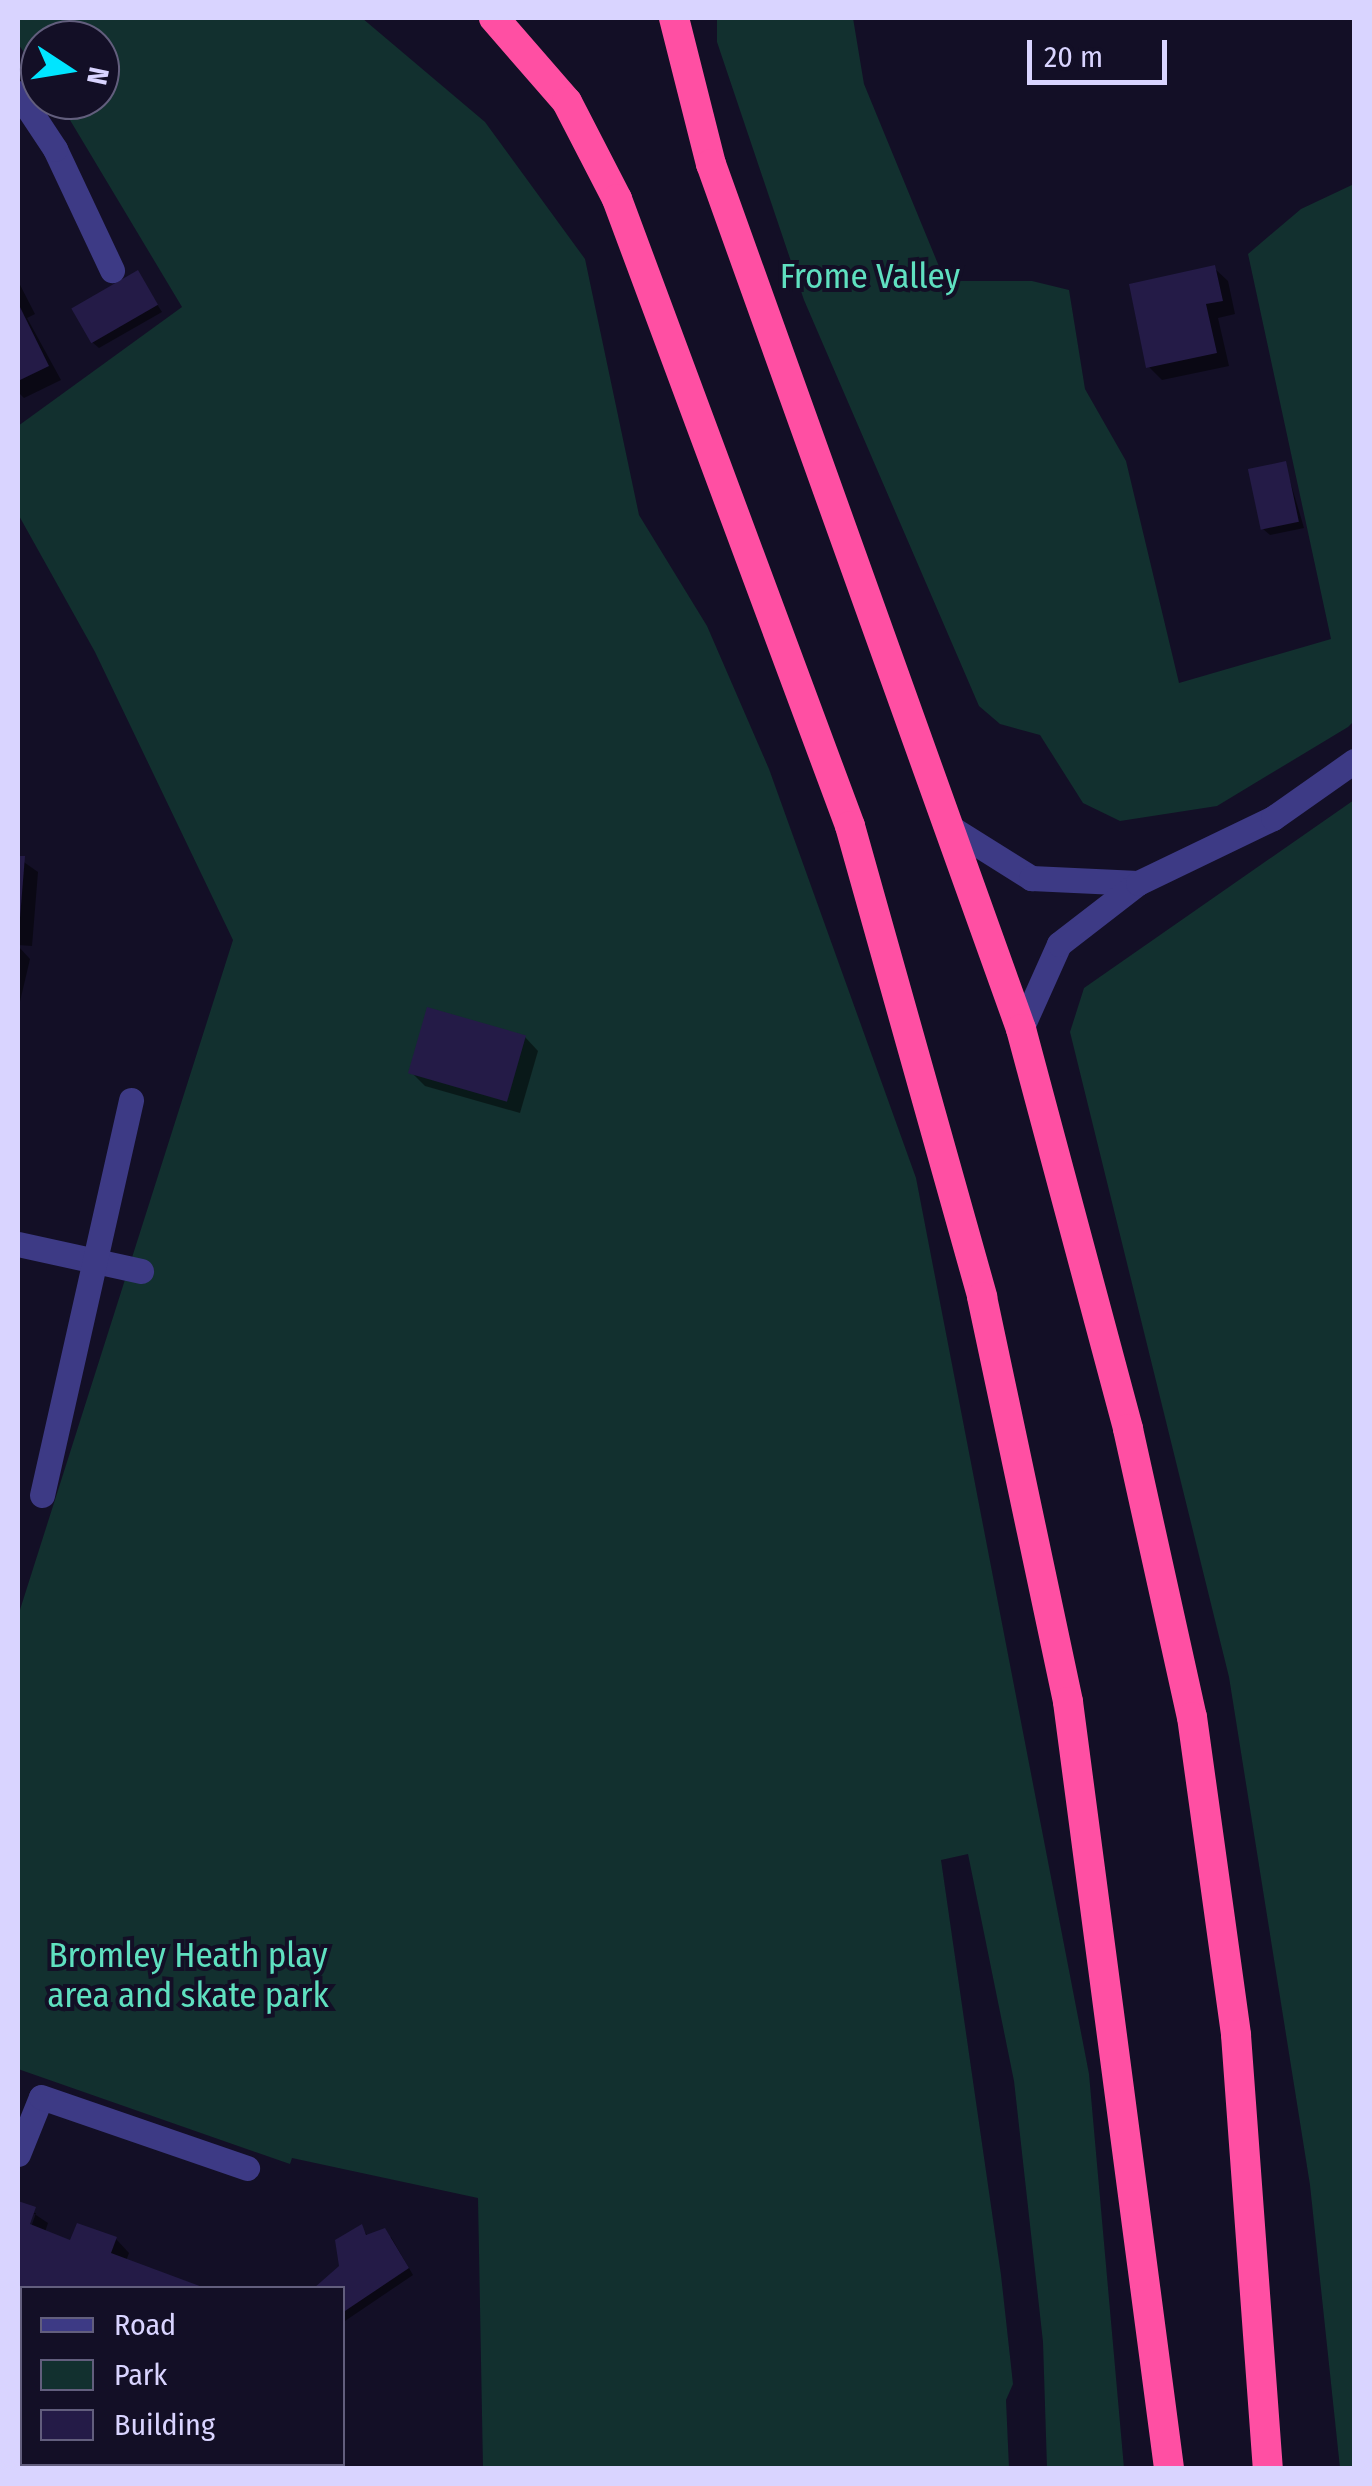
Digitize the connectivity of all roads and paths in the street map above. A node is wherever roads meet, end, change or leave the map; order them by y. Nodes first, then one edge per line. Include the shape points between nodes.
1 (494, 18) edge
2 (674, 18) edge
3 (18, 93) edge
4 (112, 270) dead end
5 (1354, 761) edge
6 (945, 824) junction
7 (1138, 883) junction
8 (1021, 1028) junction
9 (131, 1100) dead end
10 (18, 1244) edge
11 (96, 1261) junction
12 (140, 1271) dead end
13 (42, 1495) dead end
14 (29, 2093) edge
15 (18, 2154) edge
16 (247, 2168) dead end
17 (1169, 2468) edge
18 (1268, 2468) edge

1 - 17 highway via 567,102 618,199 850,826 982,1297 1068,1702
2 - 6 highway via 711,164
3 - 4 street via 55,149
5 - 7 street via 1272,818
6 - 7 street via 1032,878
6 - 8 highway
7 - 8 street via 1059,944
8 - 18 highway via 1128,1429 1192,1717 1236,2035
9 - 11 street
10 - 11 street
11 - 12 street
11 - 13 street
14 - 15 street
14 - 16 street

